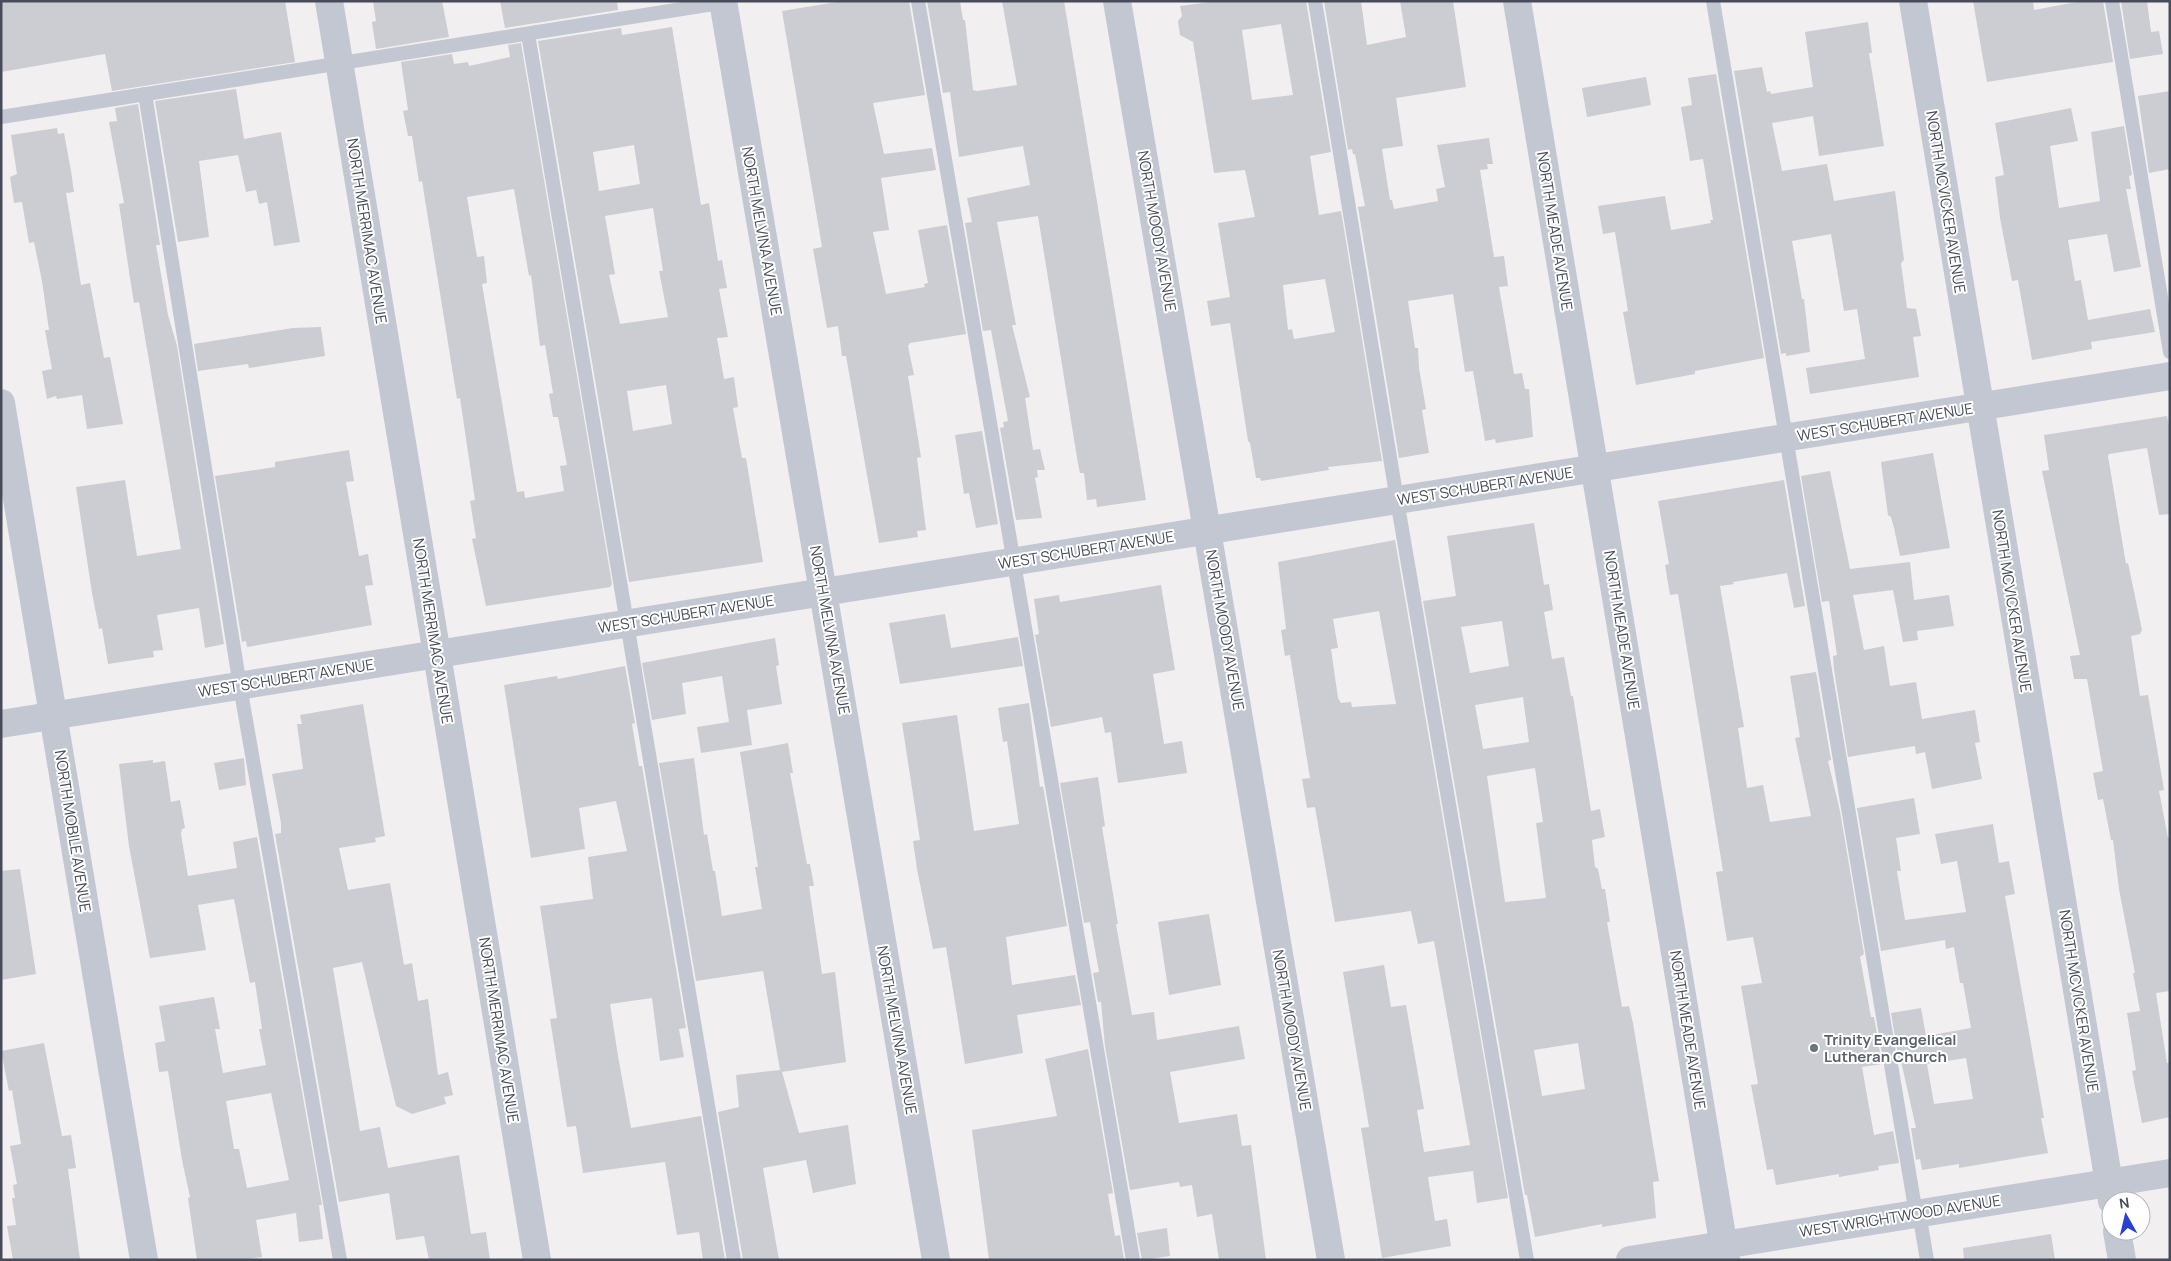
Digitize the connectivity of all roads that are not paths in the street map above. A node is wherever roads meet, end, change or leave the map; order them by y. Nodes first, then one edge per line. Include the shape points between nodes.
1 (329, 1) edge
2 (918, 1) edge
3 (1118, 1) edge
4 (1315, 1) edge
5 (1517, 1) edge
6 (1713, 1) edge
7 (1912, 1) edge
8 (2112, 1) edge
9 (726, 2) edge
10 (662, 7) edge
11 (528, 34) junction
12 (339, 64) junction
13 (145, 94) junction
14 (1, 117) edge
15 (2170, 352) edge
16 (2170, 376) edge
17 (1, 403) edge
18 (1980, 407) junction
19 (1786, 438) junction
20 (1595, 468) junction
21 (1397, 500) junction
22 (1208, 531) junction
23 (1013, 562) junction
24 (823, 592) junction
25 (628, 624) junction
26 (437, 654) junction
27 (240, 686) junction
28 (54, 716) junction
29 (1, 724) edge
30 (2170, 1173) edge
31 (2111, 1191) edge
32 (2114, 1191) edge
33 (2101, 1193) edge
34 (1917, 1214) junction
35 (2119, 1241) edge
36 (1725, 1252) edge
37 (144, 1260) edge
38 (340, 1260) edge
39 (537, 1260) edge
40 (734, 1260) edge
41 (936, 1260) edge
42 (1133, 1260) edge
43 (1330, 1260) edge
44 (1527, 1260) edge
45 (1630, 1260) edge
46 (1927, 1260) edge
47 (2122, 1260) edge

1 - 12 street, NORTH MERRIMAC AVENUE
2 - 23 lane
3 - 22 street, NORTH MOODY AVENUE
4 - 21 lane
5 - 20 street, NORTH MEADE AVENUE
6 - 19 lane
7 - 18 street, NORTH MCVICKER AVENUE
8 - 15 lane
9 - 10 lane
9 - 24 street, NORTH MELVINA AVENUE
10 - 11 lane
11 - 12 lane
11 - 25 lane
12 - 13 lane
12 - 26 street, NORTH MERRIMAC AVENUE
13 - 14 lane
13 - 27 lane
16 - 18 street, WEST SCHUBERT AVENUE
17 - 28 street, NORTH MOBILE AVENUE
18 - 19 street, WEST SCHUBERT AVENUE
18 - 31 street, NORTH MCVICKER AVENUE
19 - 20 street, WEST SCHUBERT AVENUE
19 - 34 lane
20 - 21 street, WEST SCHUBERT AVENUE
20 - 36 street, NORTH MEADE AVENUE
21 - 22 street, WEST SCHUBERT AVENUE
21 - 44 lane
22 - 23 street, WEST SCHUBERT AVENUE
22 - 43 street, NORTH MOODY AVENUE
23 - 24 street, WEST SCHUBERT AVENUE
23 - 42 lane
24 - 25 street, WEST SCHUBERT AVENUE
24 - 41 street, NORTH MELVINA AVENUE
25 - 26 street, WEST SCHUBERT AVENUE
25 - 40 lane
26 - 27 street, WEST SCHUBERT AVENUE
26 - 39 street, NORTH MERRIMAC AVENUE
27 - 28 street, WEST SCHUBERT AVENUE
27 - 38 lane
28 - 29 street, WEST SCHUBERT AVENUE
28 - 37 street, NORTH MOBILE AVENUE
30 - 32 street, WEST WRIGHTWOOD AVENUE
33 - 34 street, WEST WRIGHTWOOD AVENUE
34 - 36 street, WEST WRIGHTWOOD AVENUE
34 - 46 lane
35 - 47 street
36 - 45 street, WEST WRIGHTWOOD AVENUE

